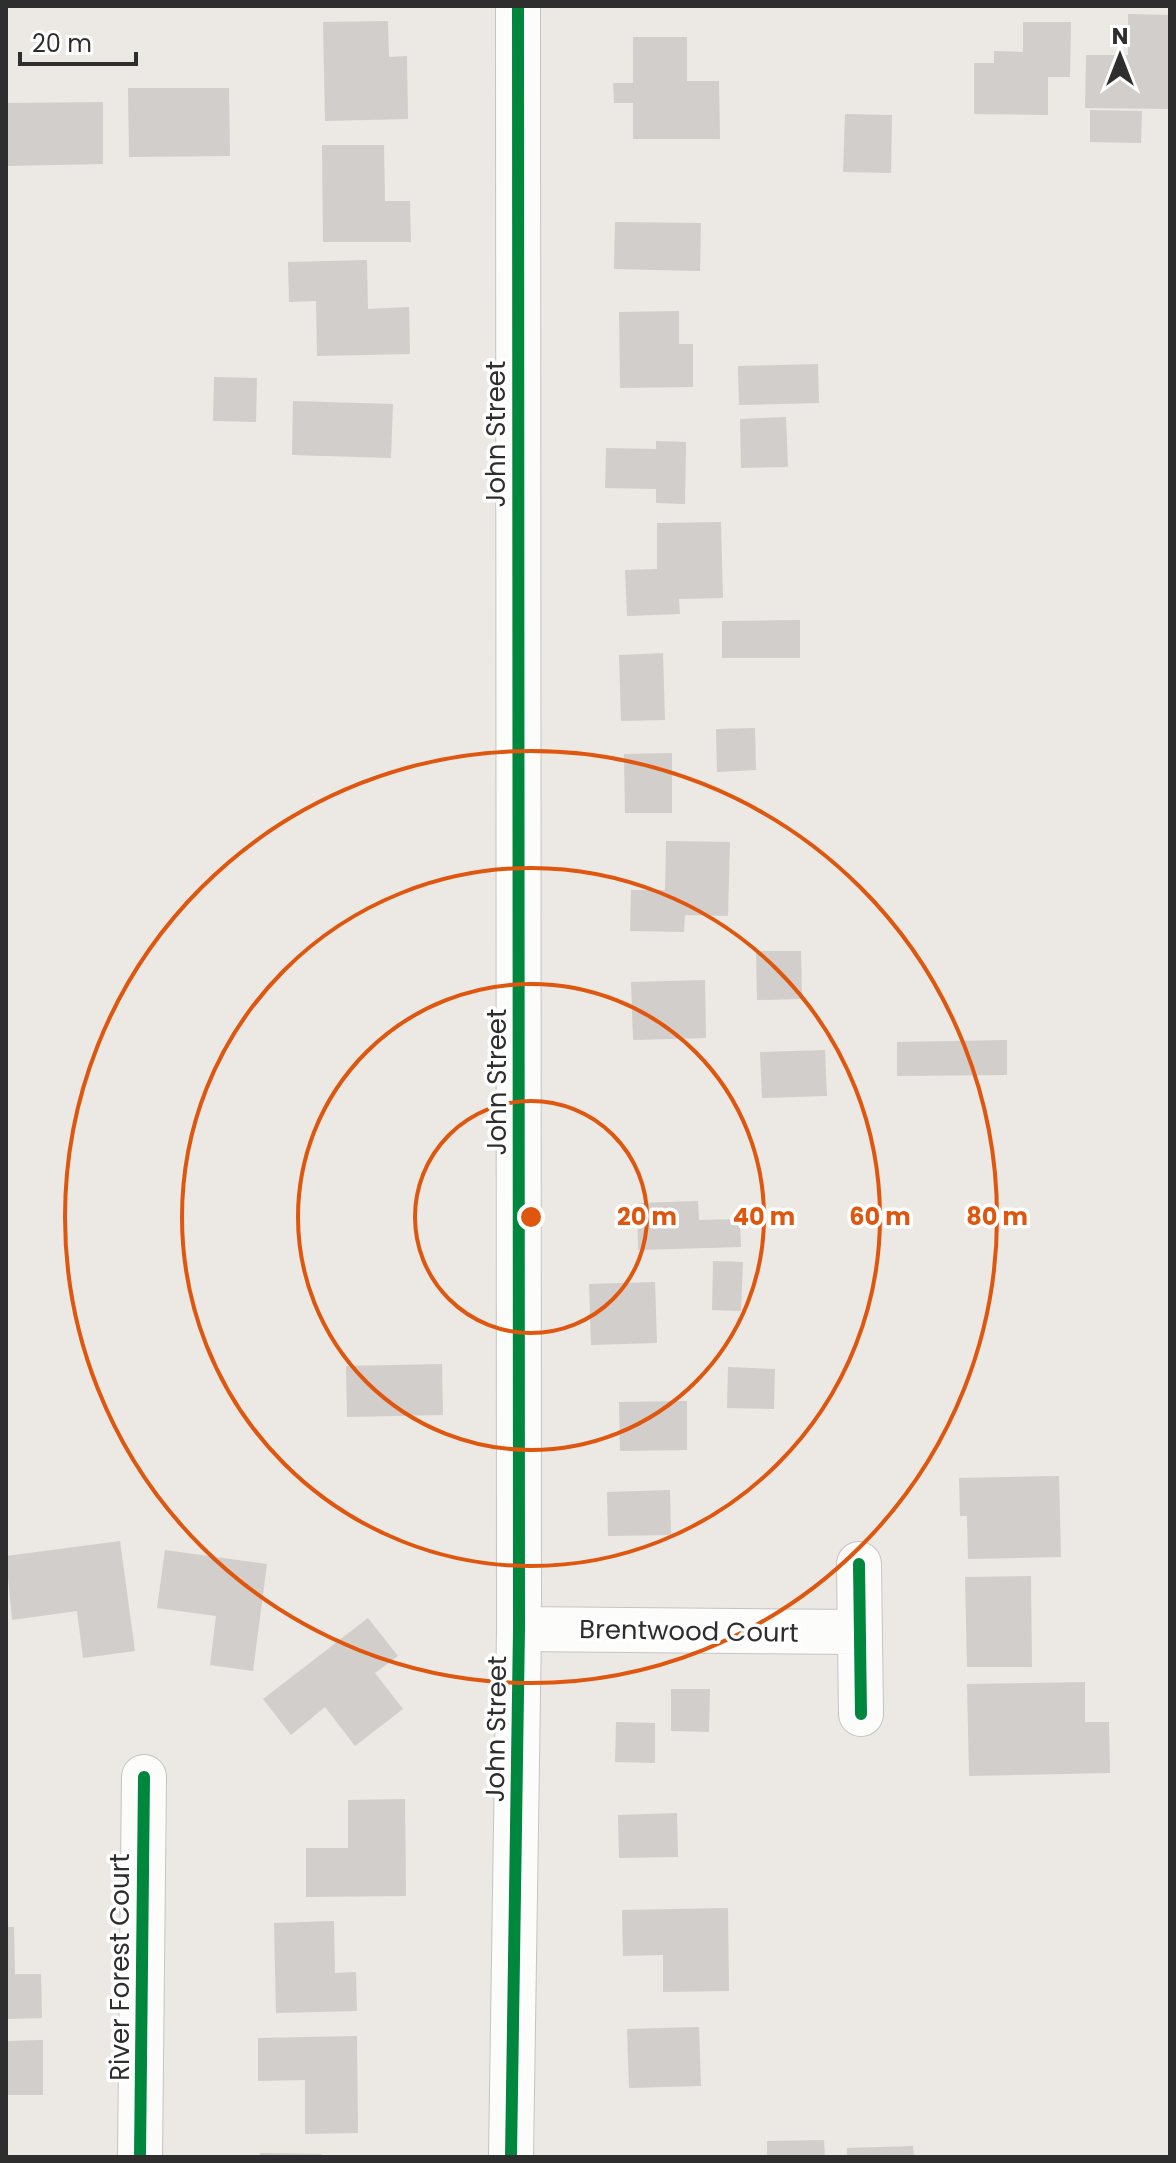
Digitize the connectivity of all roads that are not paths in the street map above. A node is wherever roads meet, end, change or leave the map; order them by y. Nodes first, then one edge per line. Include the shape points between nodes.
1 (518, 6) edge
2 (859, 1564) dead end
3 (519, 1629) junction
4 (859, 1632) junction
5 (861, 1714) dead end
6 (144, 1777) dead end
7 (140, 2157) edge
8 (511, 2157) edge

1 - 3 street, John Street
2 - 4 street
3 - 4 street, Brentwood Court
3 - 8 street, John Street
4 - 5 street
6 - 7 street, River Forest Court

